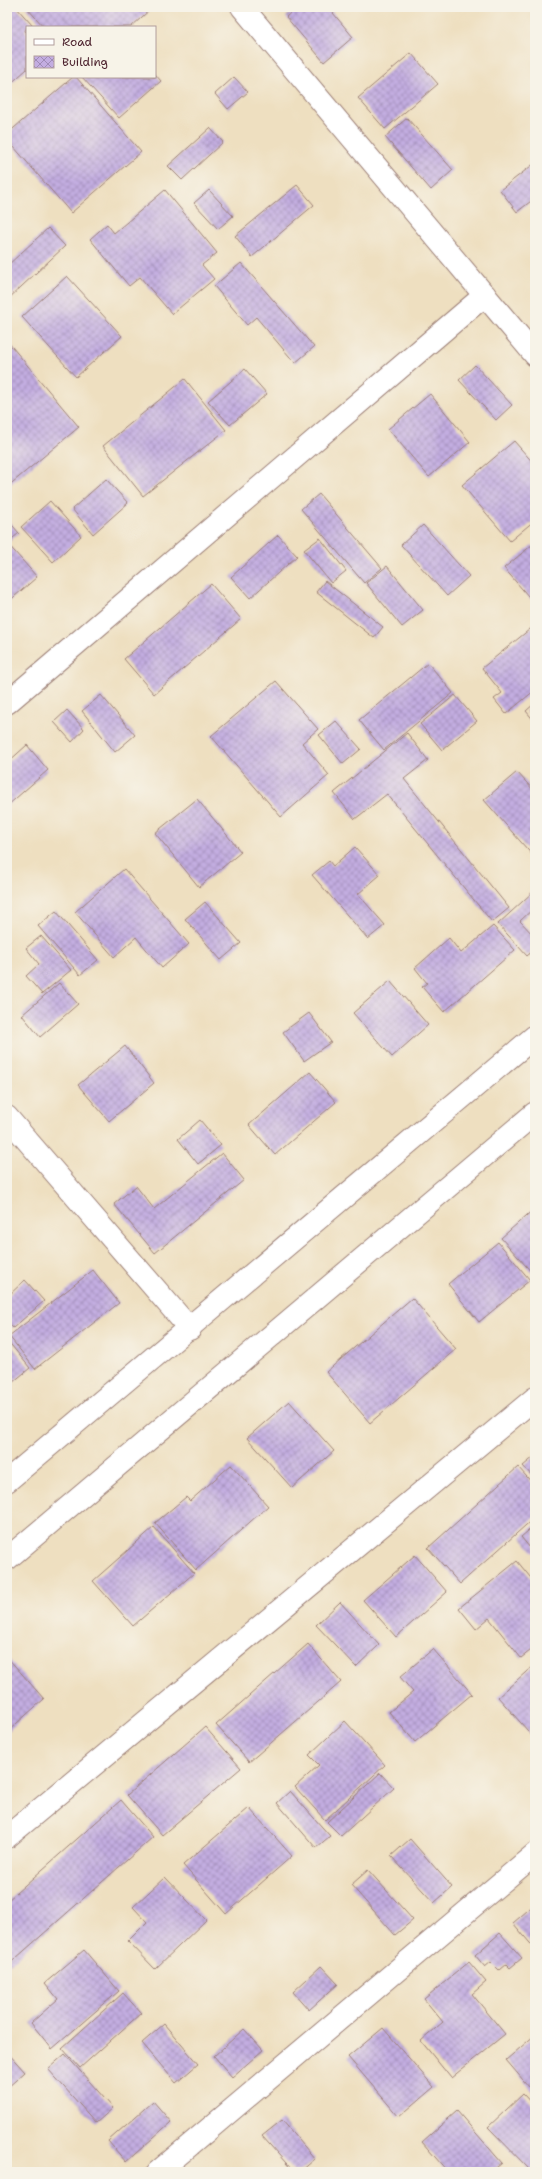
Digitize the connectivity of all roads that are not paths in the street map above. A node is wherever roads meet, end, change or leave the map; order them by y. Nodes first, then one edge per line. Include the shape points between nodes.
1 (242, 7) edge
2 (485, 295) junction
3 (535, 355) edge
4 (7, 704) edge
5 (535, 1036) edge
6 (535, 1113) edge
7 (7, 1117) edge
8 (190, 1329) junction
9 (535, 1398) edge
10 (7, 1482) edge
11 (7, 1559) edge
12 (7, 1837) edge
13 (535, 1854) edge
14 (158, 2172) edge

1 - 2 street
2 - 3 street
2 - 4 street
5 - 8 street
6 - 11 street
7 - 8 street
8 - 10 street
9 - 12 street
13 - 14 street

